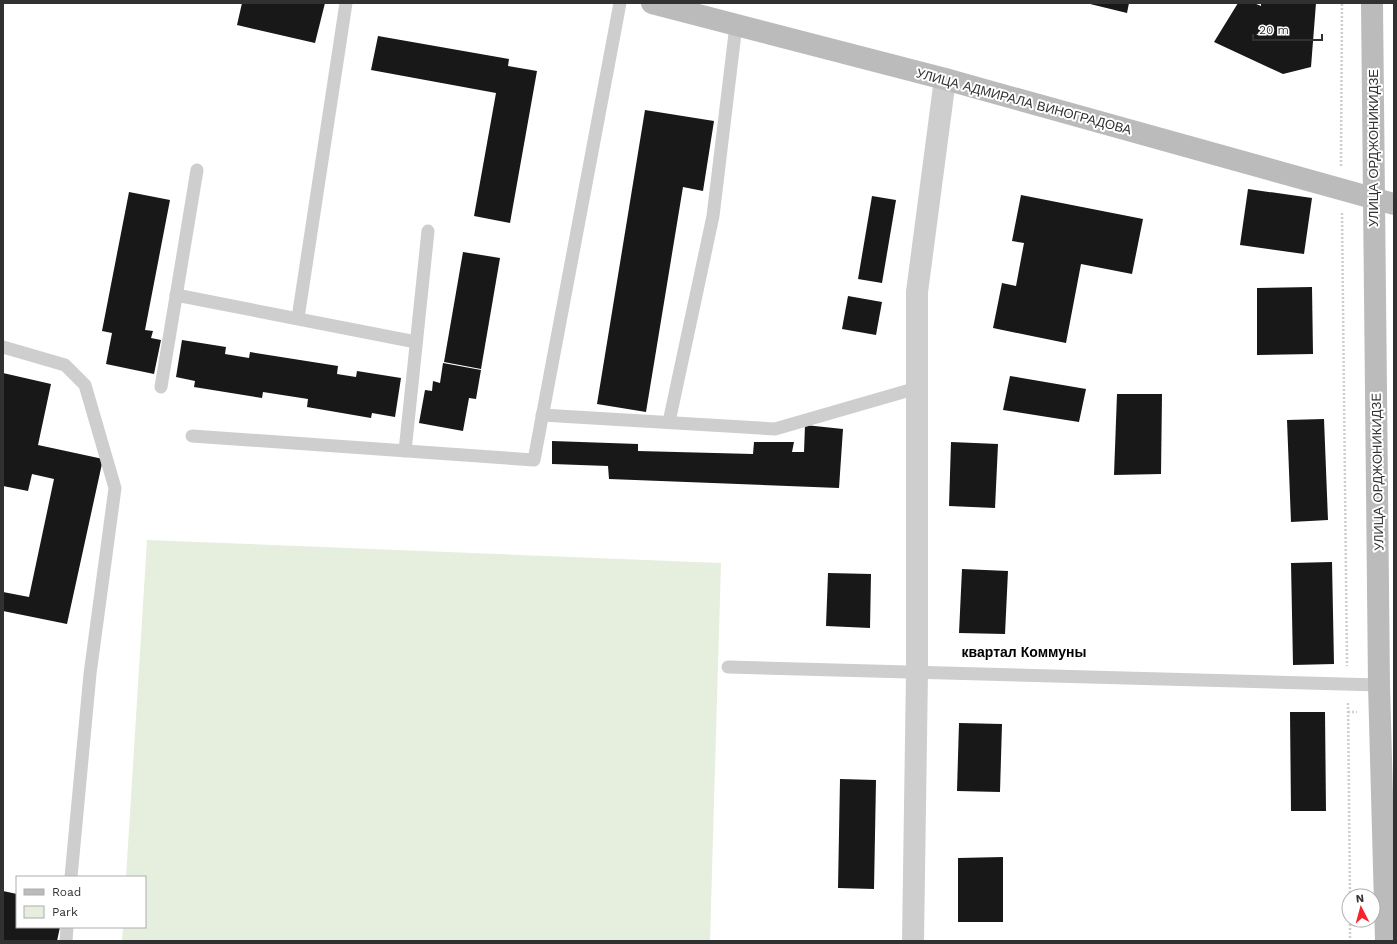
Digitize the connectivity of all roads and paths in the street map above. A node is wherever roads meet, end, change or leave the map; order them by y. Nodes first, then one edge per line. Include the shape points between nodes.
1 (346, 3) edge
2 (620, 3) edge
3 (1342, 3) edge
4 (1372, 3) edge
5 (657, 4) edge
6 (736, 25) junction
7 (946, 79) junction
8 (197, 170) dead end
9 (1341, 188) junction
10 (1373, 197) junction
11 (1394, 204) edge
12 (428, 231) dead end
13 (176, 295) junction
14 (298, 318) junction
15 (416, 342) junction
16 (3, 347) edge
17 (161, 387) dead end
18 (917, 388) junction
19 (542, 415) junction
20 (669, 422) junction
21 (192, 436) dead end
22 (405, 451) junction
23 (728, 667) dead end
24 (917, 672) junction
25 (1347, 684) junction
26 (1380, 685) junction
27 (71, 876) edge
28 (1350, 888) edge
29 (67, 928) edge
30 (1350, 928) edge
31 (66, 941) edge
32 (913, 941) edge
33 (1350, 941) edge
34 (1386, 941) edge

1 - 14 lane
2 - 19 lane
3 - 9 path
4 - 10 main road, УЛИЦА ОРДЖОНИКИДЗЕ
5 - 6 main road, УЛИЦА АДМИРАЛА ВИНОГРАДОВА
6 - 7 main road, УЛИЦА АДМИРАЛА ВИНОГРАДОВА
6 - 20 lane via 713,216
7 - 9 main road, УЛИЦА АДМИРАЛА ВИНОГРАДОВА
7 - 18 street via 917,292
8 - 13 lane
9 - 10 main road, УЛИЦА АДМИРАЛА ВИНОГРАДОВА
9 - 25 path
10 - 11 main road, УЛИЦА АДМИРАЛА ВИНОГРАДОВА
10 - 26 main road, УЛИЦА ОРДЖОНИКИДЗЕ
12 - 15 lane
13 - 14 lane
13 - 17 lane
14 - 15 lane
15 - 22 lane
16 - 27 lane via 65,365 85,385 115,488 90,674
18 - 20 lane via 775,429
18 - 24 street
19 - 20 lane
19 - 22 lane via 534,460
21 - 22 lane
23 - 24 lane
24 - 25 lane
24 - 32 street
25 - 26 lane
25 - 28 path
26 - 34 main road, УЛИЦА ОРДЖОНИКИДЗЕ
29 - 31 lane
30 - 33 path

